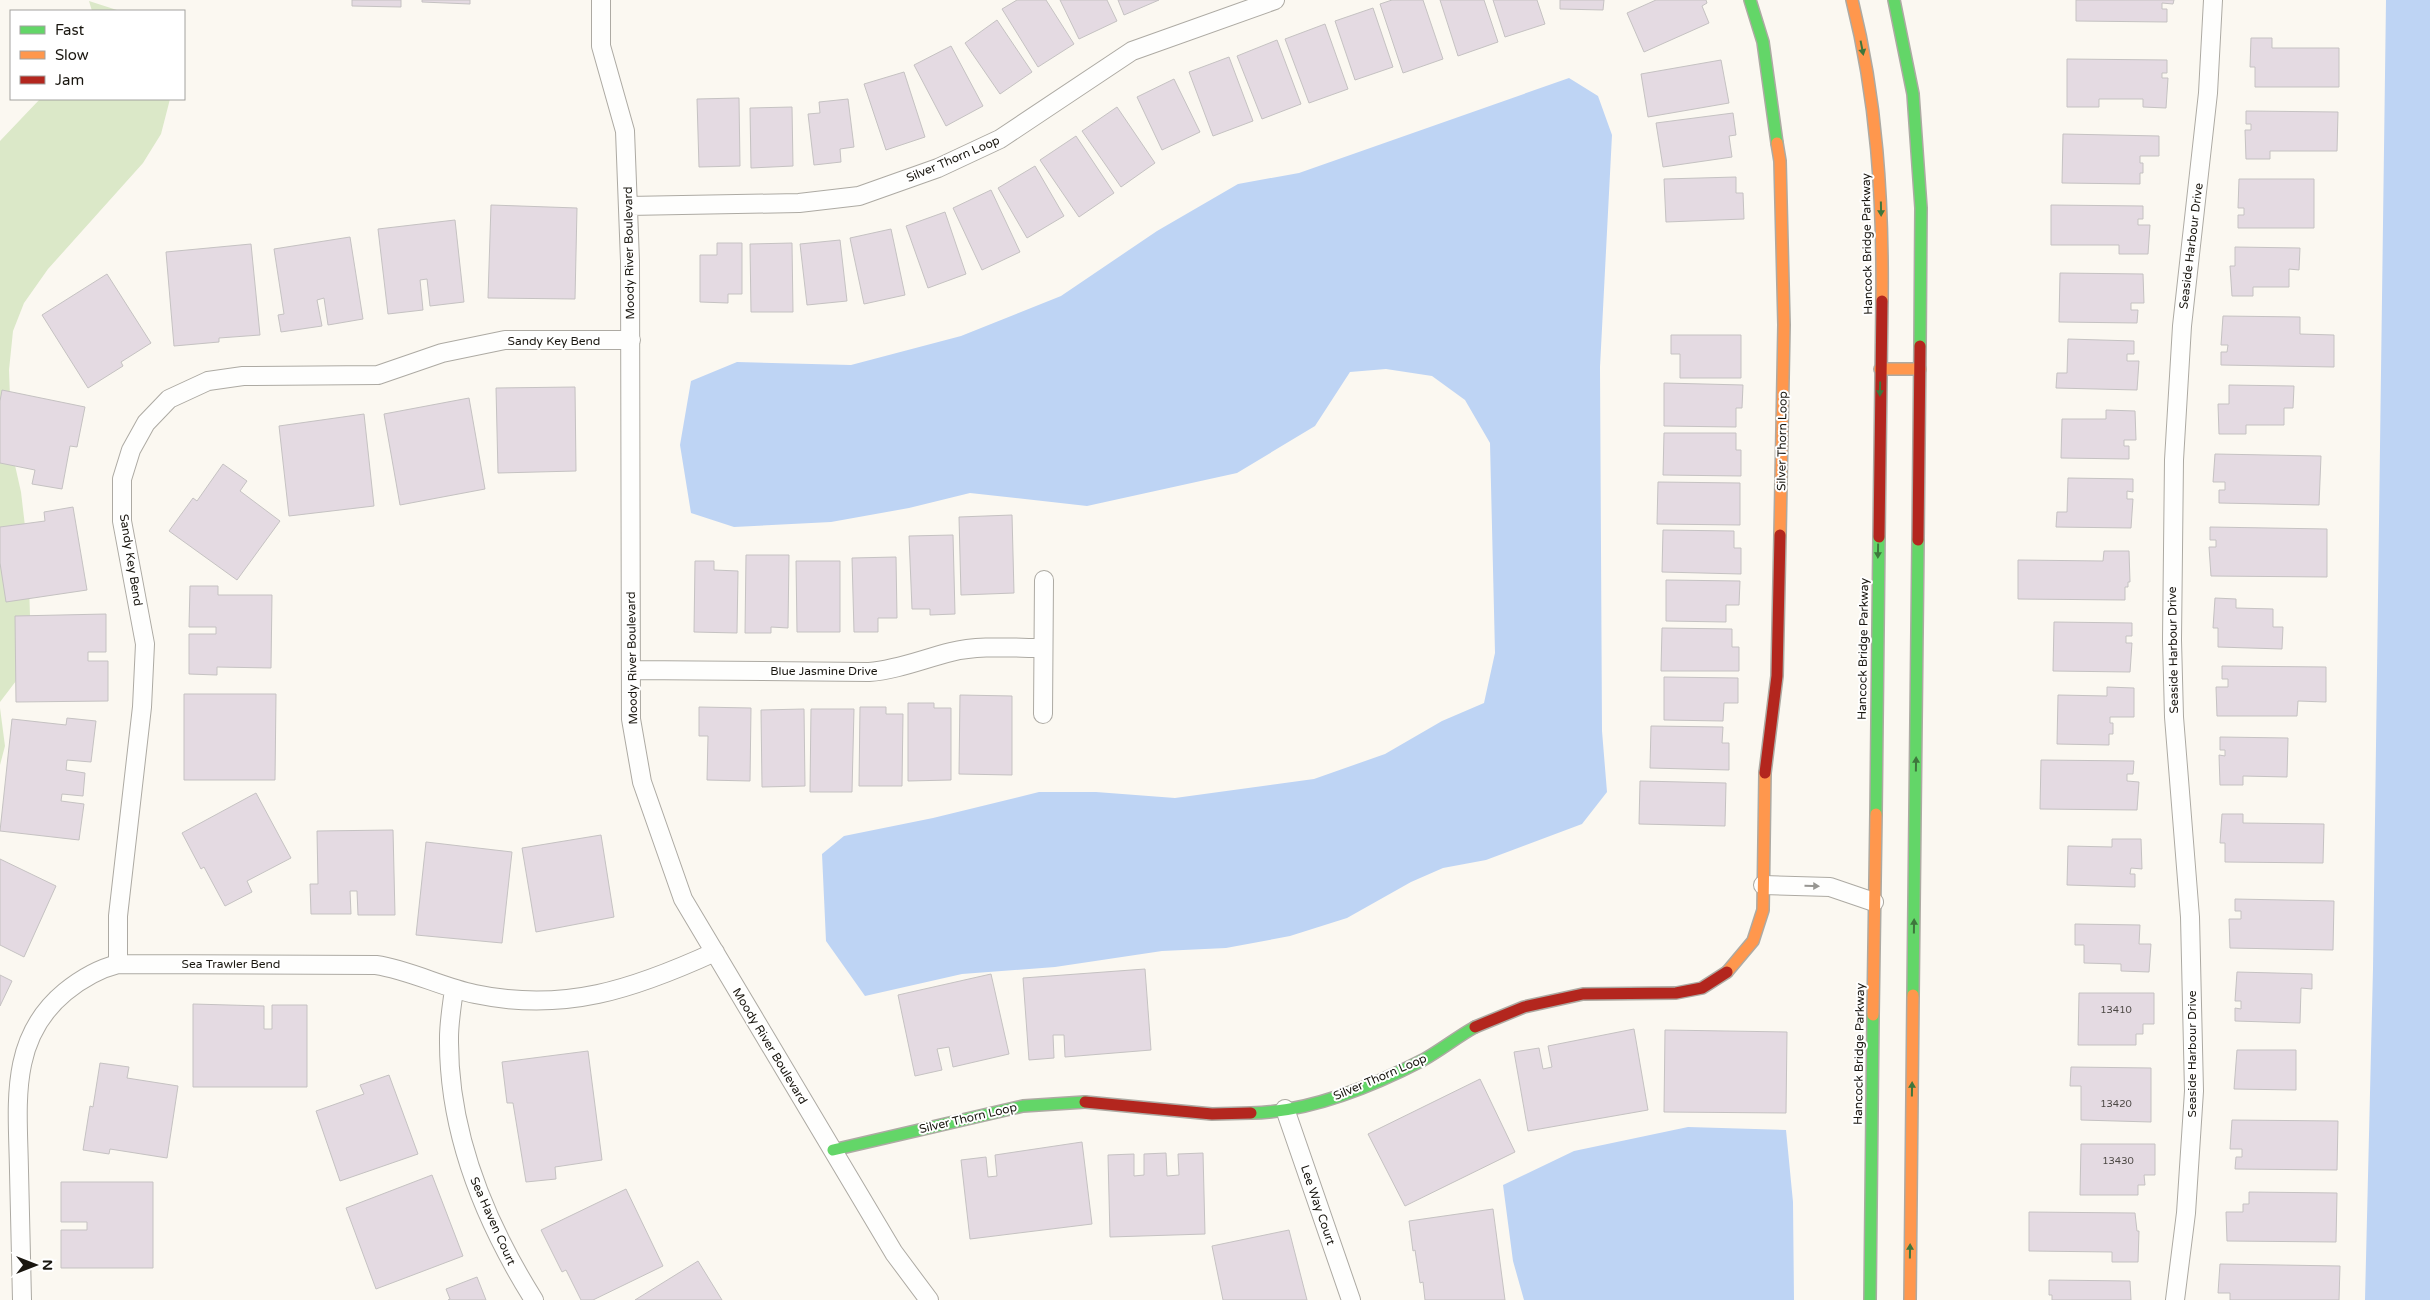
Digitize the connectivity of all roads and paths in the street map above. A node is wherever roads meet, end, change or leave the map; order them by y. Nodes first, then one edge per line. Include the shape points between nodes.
1 (601, 0) edge
2 (1275, 0) edge
3 (1750, 0) edge
4 (1852, 0) edge
5 (1894, 0) edge
6 (2213, 0) edge
7 (628, 206) junction
8 (631, 340) junction
9 (1880, 368) junction
10 (1920, 369) junction
11 (1044, 580) dead end
12 (1043, 648) junction
13 (631, 670) junction
14 (1043, 714) dead end
15 (1763, 885) junction
16 (1874, 902) junction
17 (715, 952) junction
18 (118, 964) junction
19 (454, 989) junction
20 (1286, 1109) junction
21 (832, 1150) junction
22 (894, 1252) junction
23 (22, 1300) edge
24 (534, 1300) edge
25 (913, 1300) edge
26 (929, 1300) edge
27 (1351, 1300) edge
28 (1870, 1300) edge
29 (1910, 1300) edge
30 (2175, 1300) edge

1 - 7 street, Moody River Boulevard via 601,46 625,131
2 - 7 street, Silver Thorn Loop via 1132,51 1000,140 938,168 859,196 799,203
3 - 15 main road, Silver Thorn Loop via 1763,42 1780,161 1784,325 1777,676 1764,779
4 -> 9 main road, Hancock Bridge Parkway via 1871,92 1880,176
5 - 10 main road via 1913,94 1917,132 1921,208
6 - 30 street, Seaside Harbour Drive via 2208,93 2182,326 2174,460 2174,717 2190,917 2194,1082 2186,1213
7 - 8 street, Moody River Boulevard
8 - 13 street, Moody River Boulevard
8 - 18 street, Sandy Key Bend via 505,340 442,353 378,375 243,376 208,381 170,399 146,423 131,450 122,479 122,520 145,644 142,707 118,916
9 - 10 main road
9 -> 16 main road, Hancock Bridge Parkway
29 -> 10 main road
11 - 12 street
12 - 13 street, Blue Jasmine Drive via 961,650 876,672
12 - 14 street
13 - 17 street, Moody River Boulevard via 631,719 642,782 683,899
15 -> 16 street via 1830,886
15 - 20 main road, Silver Thorn Loop via 1763,910 1753,941 1730,970 1702,988 1676,993 1583,994 1524,1008 1474,1028 1423,1060 1342,1096
16 - 28 main road, Hancock Bridge Parkway
17 - 19 street, Sea Trawler Bend via 626,989 578,998 524,1000
17 - 21 street, Moody River Boulevard
18 - 19 street, Sea Trawler Bend via 376,965 406,971
18 - 23 street, Sea Trawler Bend via 92,974 45,1011 21,1063 18,1097
19 - 24 street, Sea Haven Court via 449,1037 456,1116 466,1154 496,1233
20 - 21 main road, Silver Thorn Loop via 1266,1113 1212,1114 1093,1102 1023,1106
20 - 27 street, Lee Way Court
21 - 22 street, Moody River Boulevard
22 - 25 street, Moody River Boulevard
22 - 26 street, Moody River Boulevard

